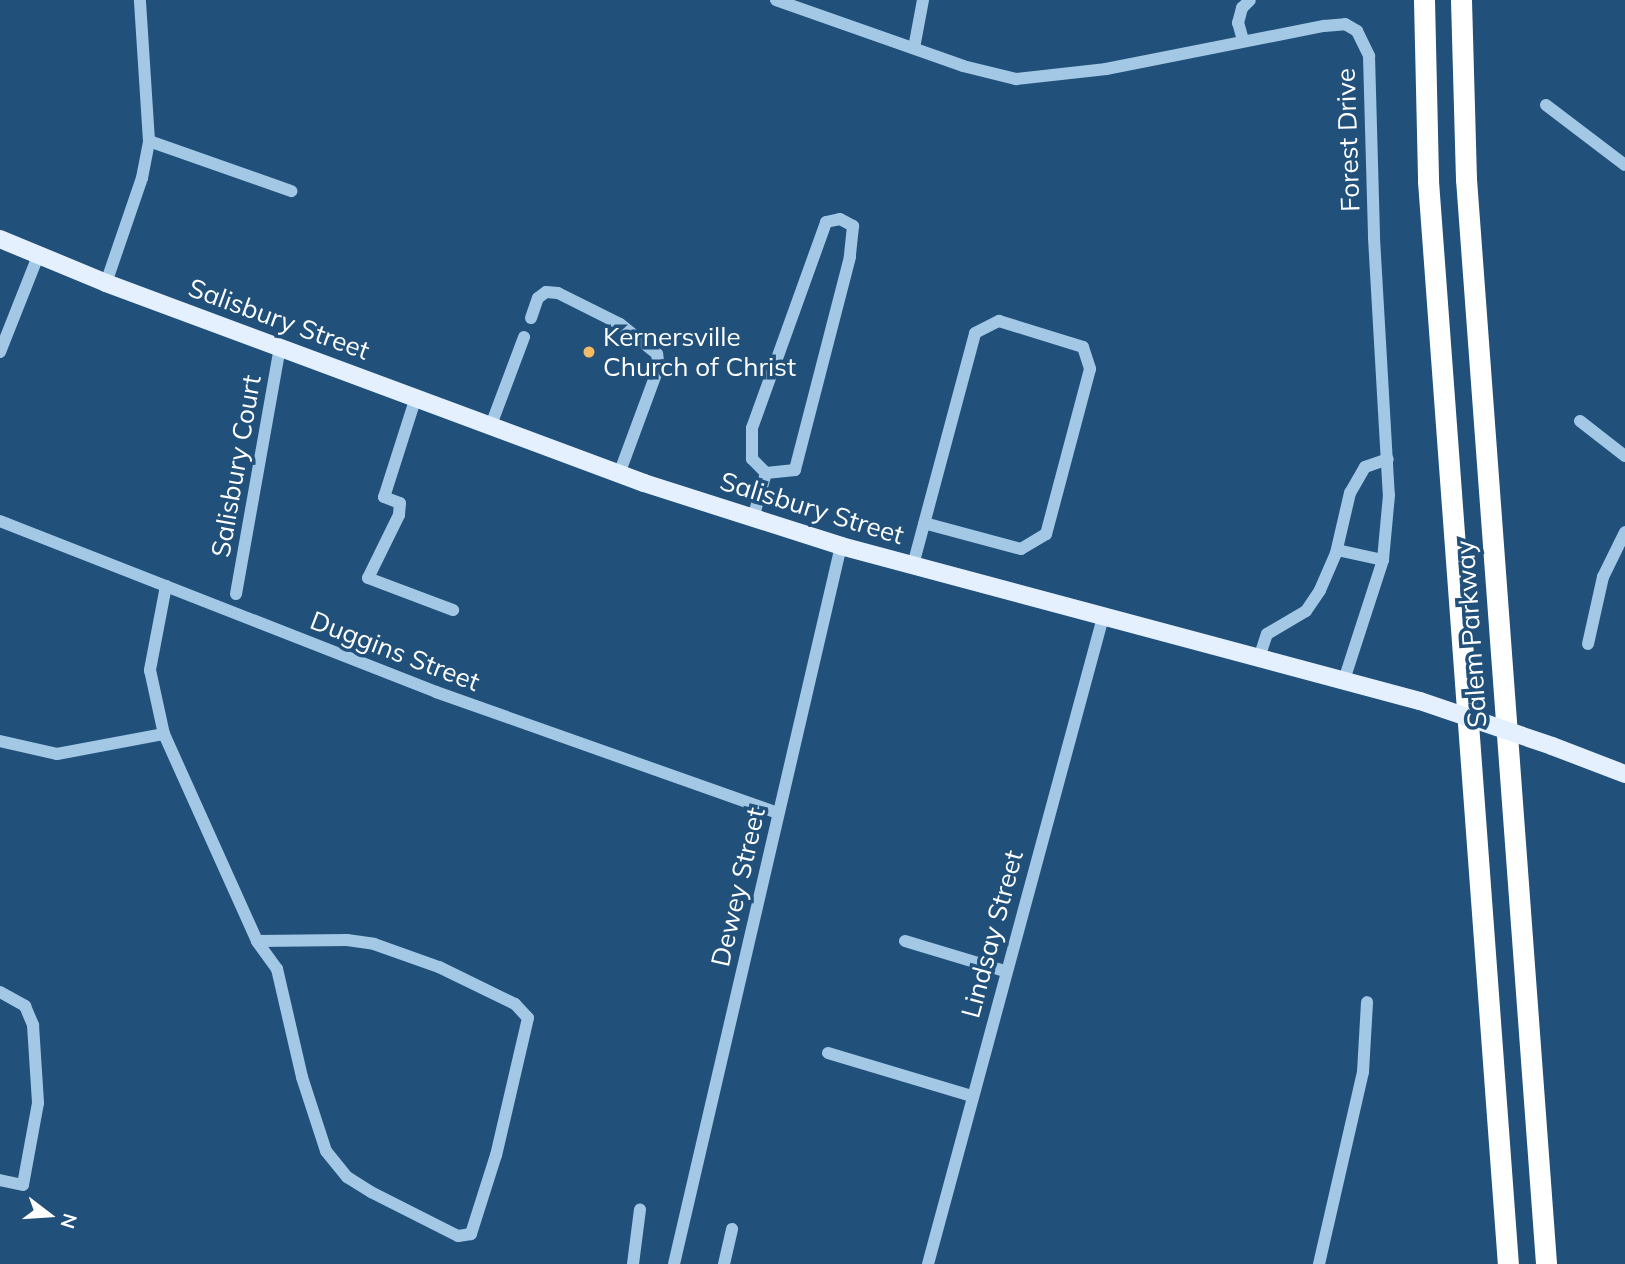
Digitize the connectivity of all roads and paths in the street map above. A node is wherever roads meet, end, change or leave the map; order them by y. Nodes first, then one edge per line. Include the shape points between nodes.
1 (140, 0) edge
2 (776, 0) edge
3 (923, 0) edge
4 (1250, 0) edge
5 (1424, 0) edge
6 (1461, 0) edge
7 (1243, 40) junction
8 (914, 48) junction
9 (1546, 105) dead end
10 (149, 141) junction
11 (1625, 164) edge
12 (291, 191) dead end
13 (0, 239) edge
14 (38, 257) junction
15 (106, 283) junction
16 (531, 318) dead end
17 (524, 337) dead end
18 (280, 347) junction
19 (0, 352) edge
20 (415, 397) junction
21 (1580, 421) dead end
22 (491, 425) junction
23 (1625, 456) edge
24 (1388, 459) junction
25 (766, 473) junction
26 (619, 474) junction
27 (753, 518) junction
28 (0, 521) edge
29 (925, 523) junction
30 (1625, 532) edge
31 (841, 546) junction
32 (1337, 550) junction
33 (1383, 560) junction
34 (913, 565) junction
35 (166, 586) junction
36 (236, 594) dead end
37 (453, 610) dead end
38 (1103, 617) junction
39 (1588, 644) dead end
40 (1260, 655) junction
41 (1345, 677) junction
42 (164, 734) junction
43 (0, 741) edge
44 (1625, 774) edge
45 (778, 813) junction
46 (257, 940) junction
47 (905, 942) dead end
48 (1005, 971) junction
49 (0, 992) edge
50 (1367, 1002) dead end
51 (828, 1053) dead end
52 (971, 1096) junction
53 (0, 1180) edge
54 (640, 1209) dead end
55 (732, 1229) dead end
56 (633, 1264) edge
57 (674, 1264) edge
58 (724, 1264) edge
59 (928, 1264) edge
60 (1319, 1264) edge
61 (1508, 1264) edge
62 (1546, 1264) edge

1 - 10 street
2 - 8 street, Forest Drive
3 - 8 street
4 - 7 street via 1238,23
5 - 61 highway, Salem Parkway via 1428,181
6 - 62 highway, Salem Parkway via 1466,193
7 - 8 street, Forest Drive via 1044,79 996,76
7 - 24 street, Forest Drive via 1345,24 1365,44
9 - 11 street
10 - 12 street
10 - 15 street via 142,178
13 - 14 main road, Salisbury Street
14 - 15 main road, Salisbury Street
14 - 19 street
15 - 18 main road, Salisbury Street
16 - 26 street via 538,298 546,292 558,293 599,311 657,354 659,366
17 - 22 street
18 - 20 main road, Salisbury Street
18 - 36 street, Salisbury Court
20 - 22 main road, Salisbury Street
20 - 37 street via 384,497 400,503 399,515 368,578
21 - 23 street
22 - 26 main road, Salisbury Street
24 - 32 street via 1365,467 1355,484
24 - 33 street, Forest Drive via 1390,495
25 - 25 street via 752,458 752,428 826,222 840,219 853,226 850,257 795,470
25 - 27 street
26 - 27 main road, Salisbury Street
27 - 31 main road, Salisbury Street
28 - 35 street, Duggins Street
29 - 29 street via 975,333 999,321 1083,347 1090,369 1046,534 1021,549
29 - 34 street
30 - 39 street via 1603,576
31 - 34 main road, Salisbury Street
31 - 45 street, Dewey Street
32 - 33 street
32 - 40 street via 1306,611 1267,634
33 - 41 street, Forest Drive
34 - 38 main road, Salisbury Street
35 - 42 street via 150,670
35 - 45 street, Duggins Street via 436,692
38 - 40 main road, Salisbury Street
38 - 48 street, Lindsay Street
40 - 41 main road, Salisbury Street
41 - 44 main road, Salisbury Street, bridge
42 - 43 street via 57,754
42 - 46 street
45 - 57 street, Dewey Street
46 - 46 street via 277,970 315,1125 333,1162 347,1177 420,1219 458,1236 471,1234 528,1025 525,1013 439,967 374,944
47 - 48 street
48 - 52 street, Lindsay Street
49 - 53 street via 25,1006 33,1025 38,1104 23,1185
50 - 60 street via 1363,1072
51 - 52 street
52 - 59 street, Lindsay Street
54 - 56 street
55 - 58 street

